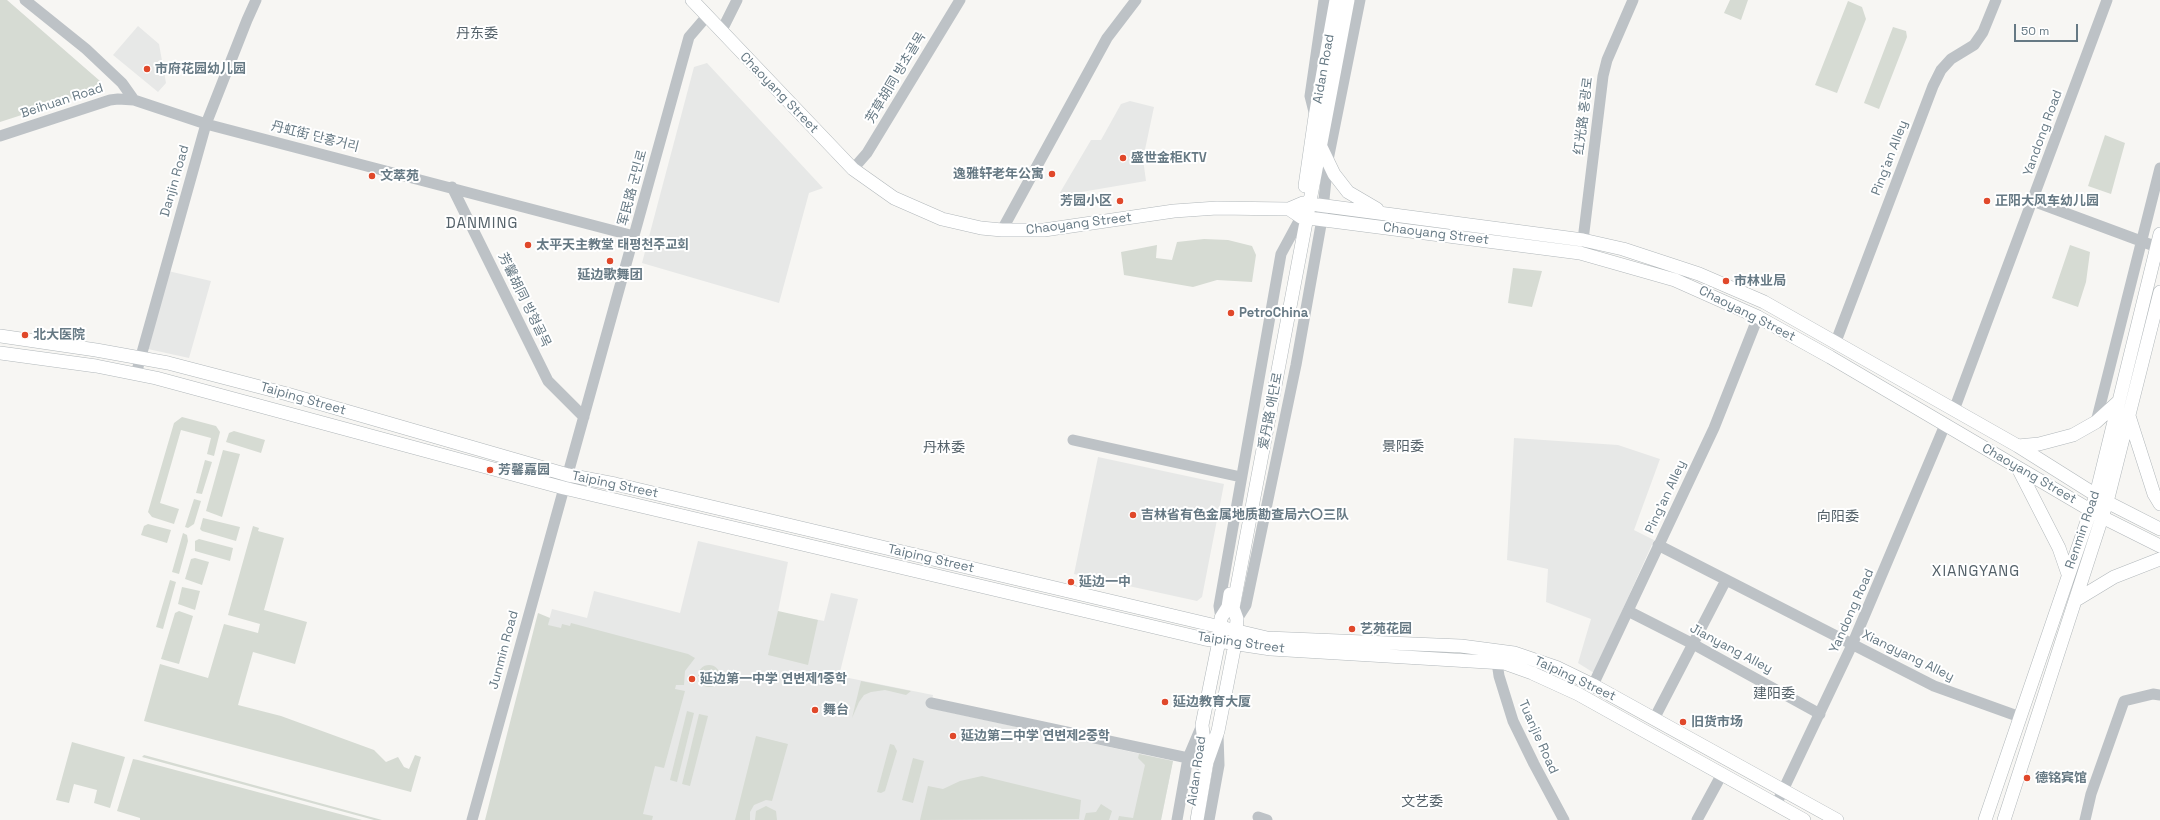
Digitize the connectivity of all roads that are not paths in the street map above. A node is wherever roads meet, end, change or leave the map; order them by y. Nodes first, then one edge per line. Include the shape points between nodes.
1 (25, 0) edge
2 (256, 0) edge
3 (692, 0) edge
4 (737, 0) edge
5 (960, 0) edge
6 (1136, 0) edge
7 (1324, 0) edge
8 (1336, 0) edge
9 (1348, 0) edge
10 (1360, 0) edge
11 (1633, 0) edge
12 (1996, 0) edge
13 (2107, 0) edge
14 (707, 16) junction
15 (721, 32) junction
16 (134, 100) junction
17 (1315, 117) junction
18 (206, 124) junction
19 (0, 136) edge
20 (1321, 146) junction
21 (1328, 160) junction
22 (2160, 168) edge
23 (853, 169) junction
24 (452, 187) junction
25 (2033, 202) junction
26 (1307, 203) junction
27 (1324, 204) junction
28 (1289, 209) junction
29 (1386, 213) junction
30 (1304, 217) junction
31 (1322, 219) junction
32 (1002, 230) junction
33 (634, 236) junction
34 (1583, 240) junction
35 (2158, 240) edge
36 (2142, 241) junction
37 (2160, 292) edge
38 (1758, 317) junction
39 (0, 336) edge
40 (1835, 344) junction
41 (0, 353) edge
42 (140, 357) junction
43 (136, 374) junction
44 (2118, 402) junction
45 (1954, 410) junction
46 (2128, 416) junction
47 (584, 417) junction
48 (2096, 422) junction
49 (1946, 425) junction
50 (1073, 440) dead end
51 (2018, 446) junction
52 (2018, 468) junction
53 (568, 475) junction
54 (1241, 477) junction
55 (564, 488) junction
56 (2096, 495) junction
57 (2107, 502) junction
58 (2160, 504) edge
59 (2091, 510) junction
60 (2102, 517) junction
61 (2160, 529) edge
62 (1658, 545) junction
63 (2160, 546) edge
64 (2160, 559) edge
65 (2068, 574) junction
66 (1726, 580) junction
67 (2076, 600) junction
68 (1628, 611) junction
69 (1221, 622) junction
70 (1237, 624) junction
71 (1219, 641) junction
72 (1236, 644) junction
73 (1693, 644) junction
74 (1852, 645) junction
75 (1497, 662) junction
76 (1212, 675) junction
77 (1229, 678) junction
78 (1593, 685) junction
79 (2160, 695) edge
80 (931, 703) dead end
81 (1820, 714) junction
82 (2020, 717) junction
83 (1654, 719) junction
84 (1202, 725) junction
85 (1218, 731) junction
86 (1188, 758) junction
87 (1722, 774) junction
88 (1784, 789) junction
89 (1776, 805) junction
90 (472, 820) edge
91 (1177, 820) edge
92 (1190, 820) edge
93 (1197, 820) edge
94 (1209, 820) edge
95 (1564, 820) edge
96 (1697, 820) edge
97 (1804, 820) edge
98 (1837, 820) edge
99 (1985, 820) edge
100 (2004, 820) edge
101 (2086, 820) edge

1 - 16 street via 86,49 122,83
2 - 18 street, Danjin Road
3 - 14 main road, Chaoyang Street
4 - 15 street
5 - 23 street, 芳草胡同 방초골목 via 867,153
6 - 32 street via 1107,38
7 - 17 street, Aidan Road via 1310,96
8 - 17 main road, Aidan Road
9 - 20 main road, Aidan Road
10 - 21 street, Aidan Road
11 - 34 street, 红光路 홍광로 via 1607,60 1603,76
12 - 40 street, Ping'an Alley via 1983,32 1974,45 1951,59 1941,70 1933,86
13 - 25 street, Yandong Road
14 - 15 main road, Chaoyang Street
14 - 33 street, 军民路 군민로 via 689,38
15 - 23 main road, Chaoyang Street
16 - 18 street, 丹虹街 단홍거리
16 - 19 street, Beihuan Road via 110,100
17 - 26 main road, 爱丹路 애단로
18 - 24 street, 丹虹街 단홍거리
18 - 42 street, Danjin Road
20 - 21 main road
20 - 26 main road, Aidan Road
21 - 27 street, Aidan Road
21 - 29 main road via 1334,174 1348,192
22 - 36 street
23 - 32 main road, Chaoyang Street via 878,188 920,210 961,224
24 - 33 street, 丹虹街 단홍거리
24 - 47 street, 芳馨胡同 방형골목 via 548,382
25 - 36 street
25 - 45 street, Yandong Road
26 - 27 main road, Chaoyang Street
26 - 28 main road, Chaoyang Street
26 - 30 main road, 爱丹路 애단로
27 - 29 main road, Chaoyang Street
27 - 31 street, Aidan Road
28 - 30 main road, Chaoyang Street
28 - 32 main road, Chaoyang Street via 1193,209 1065,228
29 - 34 main road, Chaoyang Street
30 - 31 main road, Chaoyang Street
30 - 54 street, 爱丹路 애단로 via 1281,254
30 - 69 main road, 爱丹路 애단로 via 1228,607
30 - 70 main road, 爱丹路 애단로 via 1233,608
31 - 38 main road, Chaoyang Street via 1580,253 1675,280
31 - 70 street, 爱丹路 애단로 via 1296,365 1246,605
33 - 47 street, 军民路 군민로
34 - 40 main road, Chaoyang Street via 1622,249 1699,274 1764,302
35 - 36 street
35 - 44 main road, Renmin Road
36 - 48 street
37 - 46 main road, Renmin Road
38 - 49 main road, Chaoyang Street
38 - 62 street, Ping'an Alley via 1714,428
39 - 42 main road, Taiping Street
40 - 45 main road, Chaoyang Street
41 - 43 main road, Taiping Street
42 - 43 street, Danjin Road
42 - 53 main road, Taiping Street via 288,394
43 - 55 main road, Taiping Street
44 - 48 main road
44 - 56 main road, Renmin Road
45 - 51 main road, Chaoyang Street
46 - 57 main road, Renmin Road
46 - 58 main road via 2154,494
47 - 53 street, 军民路 군민로
48 - 51 main road via 2060,440
49 - 52 main road, Chaoyang Street
49 - 74 street, Yandong Road
50 - 54 street
51 - 56 main road, Chaoyang Street
52 - 59 main road, Chaoyang Street
52 - 65 main road via 2059,548
53 - 55 street, 军民路 군민로
53 - 69 main road, Taiping Street via 622,485
54 - 69 street, 爱丹路 애단로 via 1219,606
55 - 71 main road, Taiping Street via 1183,635
55 - 90 street, Junmin Road
56 - 57 main road, Chaoyang Street
56 - 59 main road, Renmin Road
57 - 60 main road, Renmin Road
57 - 61 main road, Chaoyang Street
59 - 60 main road, Chaoyang Street
59 - 65 main road, Renmin Road
60 - 63 main road, Chaoyang Street
60 - 67 main road, Renmin Road
62 - 66 street, Xiangyang Alley
62 - 68 street, Ping'an Alley
64 - 67 main road via 2114,577
65 - 82 main road, Renmin Road
66 - 73 street
66 - 74 street, Xiangyang Alley
67 - 100 main road, Renmin Road
68 - 73 street, Jianyang Alley
68 - 78 street, Ping'an Alley
69 - 70 main road, Taiping Street
69 - 71 main road, 爱丹路 애단로
70 - 72 main road, 爱丹路 애단로
70 - 78 main road, Taiping Street via 1266,638 1461,646 1499,650 1551,666
71 - 72 main road, Taiping Street
71 - 76 main road, 爱丹路 애단로
72 - 75 main road, Taiping Street via 1271,649
72 - 77 main road, 爱丹路 애단로
73 - 81 street, Jianyang Alley
73 - 83 street
74 - 81 street, Yandong Road
74 - 82 street, Xiangyang Alley via 1934,686
75 - 87 main road, Taiping Street via 1561,685
75 - 95 street, Tuanjie Road via 1514,721
76 - 77 main road
76 - 84 main road, 爱丹路 애단로
77 - 85 main road, 爱丹路 애단로
78 - 83 main road, Taiping Street
79 - 101 street via 2153,694 2124,701 2091,794
80 - 86 street
81 - 88 street, Yandong Road
82 - 99 main road, Renmin Road
83 - 88 main road, Taiping Street
84 - 86 street, Aidan Road
84 - 92 main road, Aidan Road via 1204,741
85 - 93 main road, Aidan Road via 1207,762
85 - 94 street, Aidan Road via 1218,765
86 - 91 street, Aidan Road
87 - 89 main road, Taiping Street
87 - 96 street
88 - 89 street, Yandong Road
88 - 98 main road, Taiping Street
89 - 97 main road, Taiping Street

